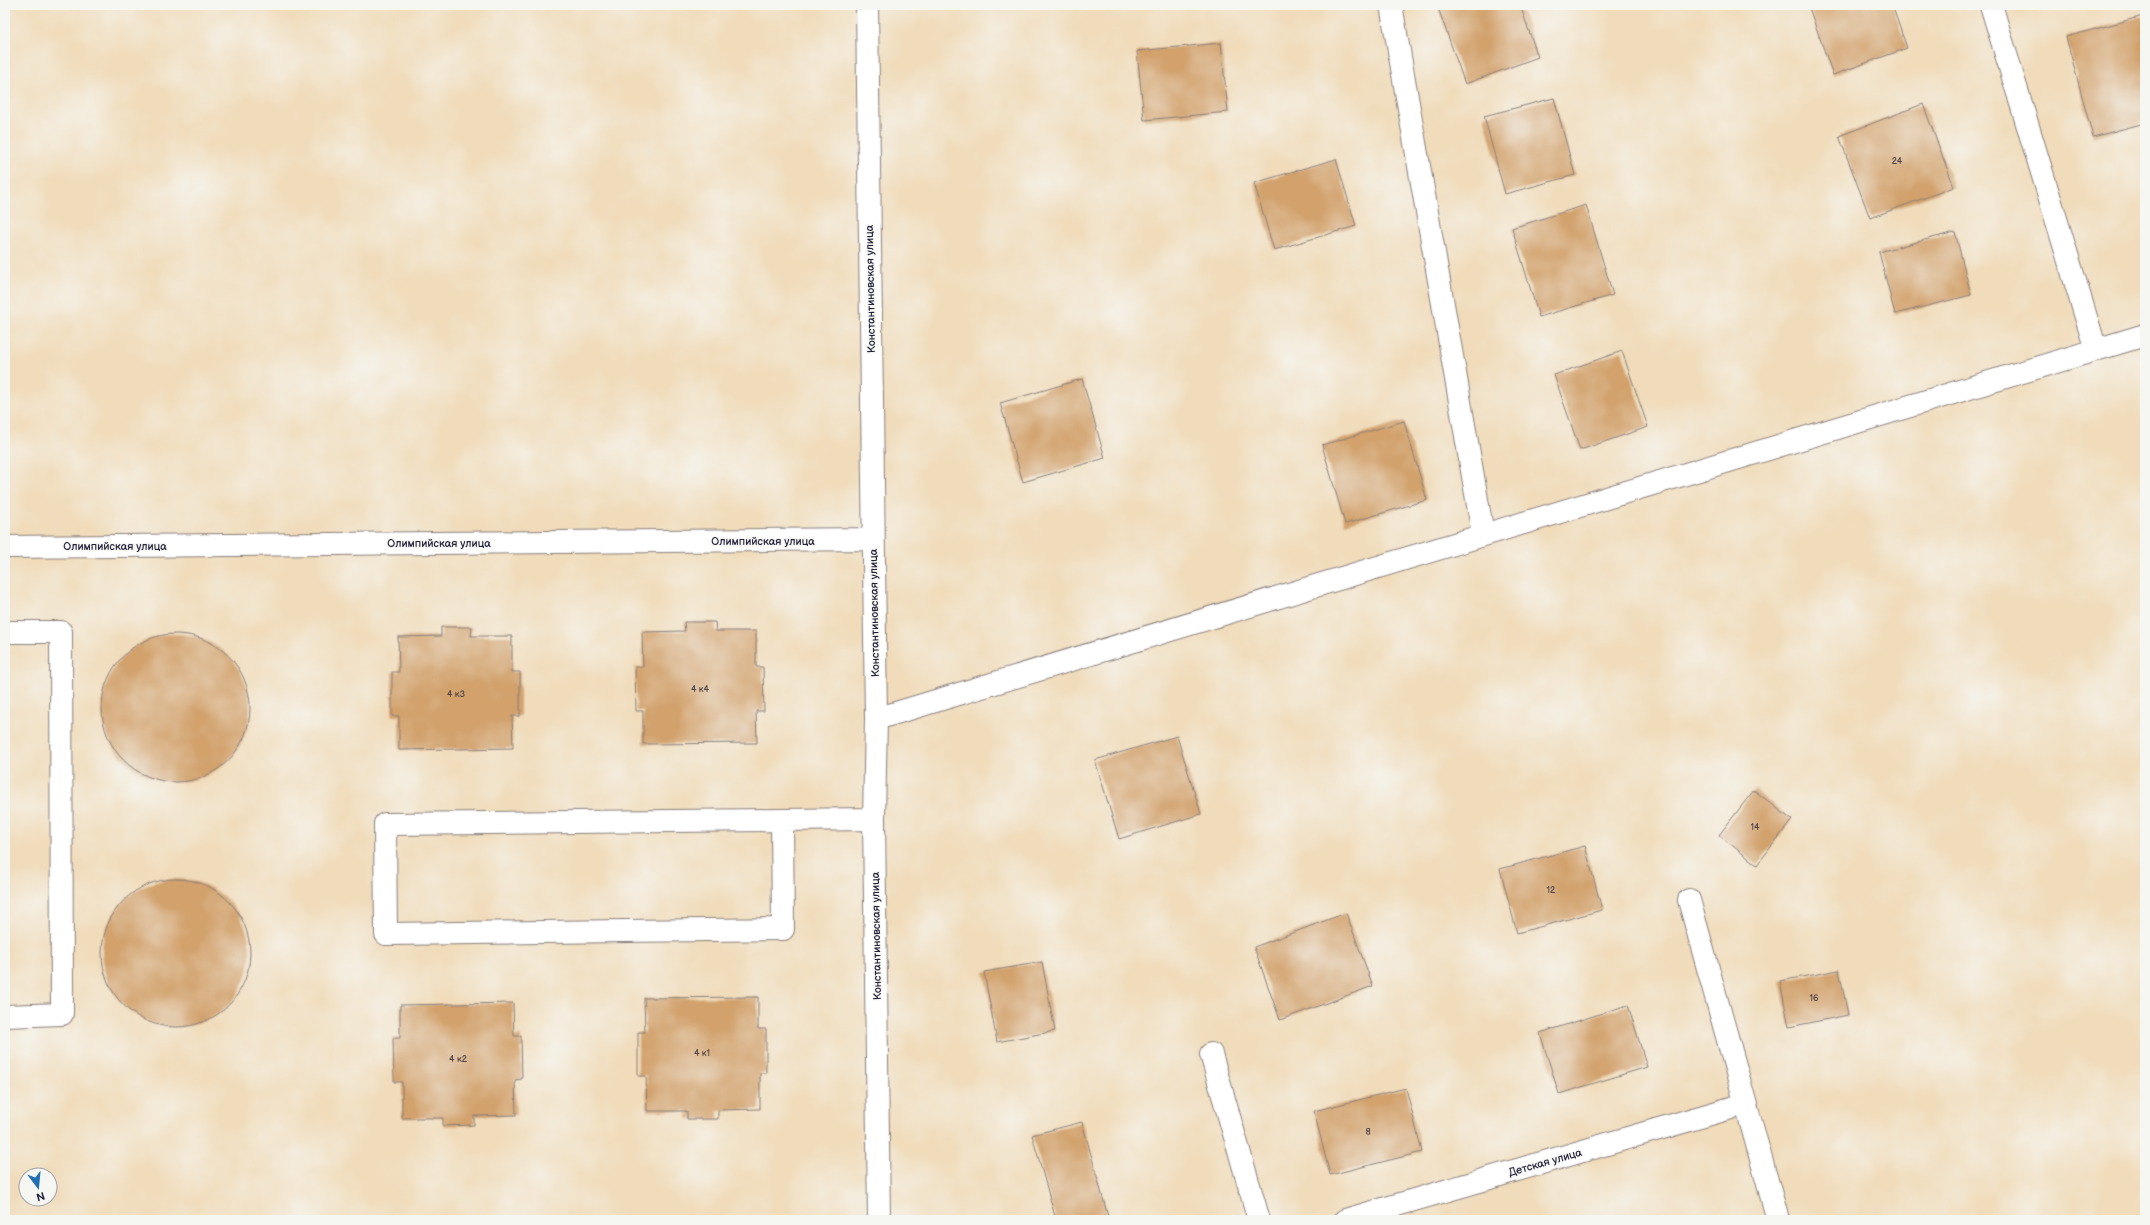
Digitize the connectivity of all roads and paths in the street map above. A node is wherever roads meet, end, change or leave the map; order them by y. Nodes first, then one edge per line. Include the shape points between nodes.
1 (867, 5) edge
2 (1391, 5) edge
3 (1991, 5) edge
4 (2145, 335) edge
5 (2096, 350) junction
6 (1483, 534) junction
7 (873, 539) junction
8 (5, 547) edge
9 (5, 632) edge
10 (876, 719) junction
11 (874, 818) junction
12 (782, 820) junction
13 (1689, 900) dead end
14 (5, 1016) edge
15 (1211, 1054) dead end
16 (1745, 1104) junction
17 (879, 1220) edge
18 (1259, 1220) edge
19 (1346, 1220) edge
20 (1778, 1220) edge

1 - 7 street, Константиновская улица
2 - 6 street
3 - 5 street
4 - 5 street
5 - 6 street
6 - 10 street
7 - 8 street, Олимпийская улица
7 - 10 street, Константиновская улица
9 - 14 street via 61,632 62,1014
10 - 11 street, Константиновская улица
11 - 12 street
11 - 17 street, Константиновская улица
12 - 12 street via 384,824 386,934 783,929
13 - 16 street
15 - 18 street
16 - 19 street, Детская улица
16 - 20 street

